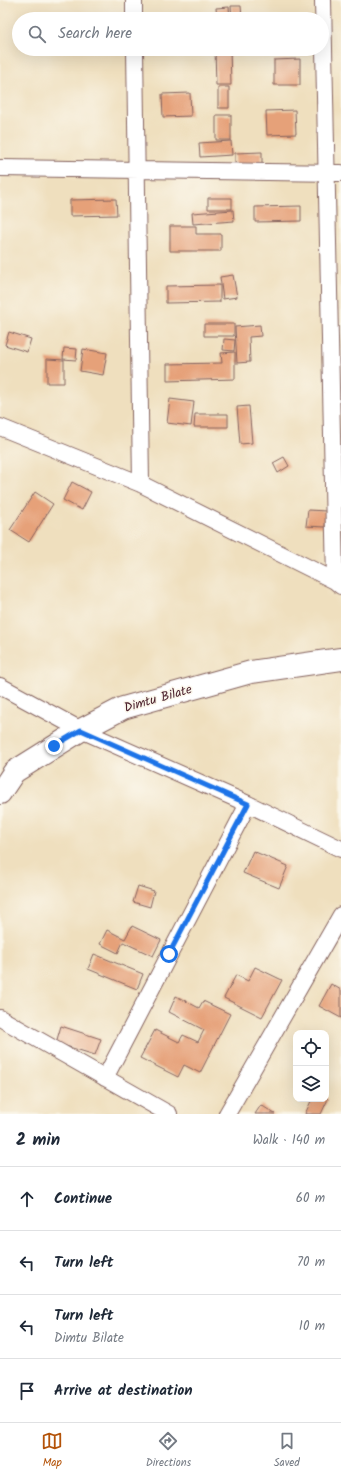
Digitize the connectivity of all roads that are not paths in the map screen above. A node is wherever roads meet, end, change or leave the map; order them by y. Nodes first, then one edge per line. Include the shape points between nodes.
1 (134, 0) edge
2 (323, 0) edge
3 (134, 12) edge
4 (324, 12) edge
5 (135, 56) edge
6 (327, 56) edge
7 (0, 168) edge
8 (136, 170) junction
9 (334, 173) edge
10 (0, 427) edge
11 (337, 459) edge
12 (141, 484) junction
13 (338, 583) edge
14 (341, 659) edge
15 (0, 686) edge
16 (81, 730) junction
17 (0, 793) edge
18 (248, 804) junction
19 (341, 849) edge
20 (341, 915) edge
21 (0, 1018) edge
22 (105, 1078) junction
23 (164, 1113) edge
24 (227, 1114) edge

1 - 3 street
2 - 4 street
5 - 8 street
6 - 9 street
7 - 8 street
8 - 9 street
8 - 12 street
9 - 11 street
10 - 12 street
11 - 13 street
12 - 13 street
14 - 16 main road, Dimtu Bilate via 251,672 124,708
15 - 16 street
16 - 17 main road, Dimtu Bilate via 14,772
16 - 18 street
18 - 19 street
18 - 22 street
20 - 24 street
21 - 22 street
22 - 23 street

